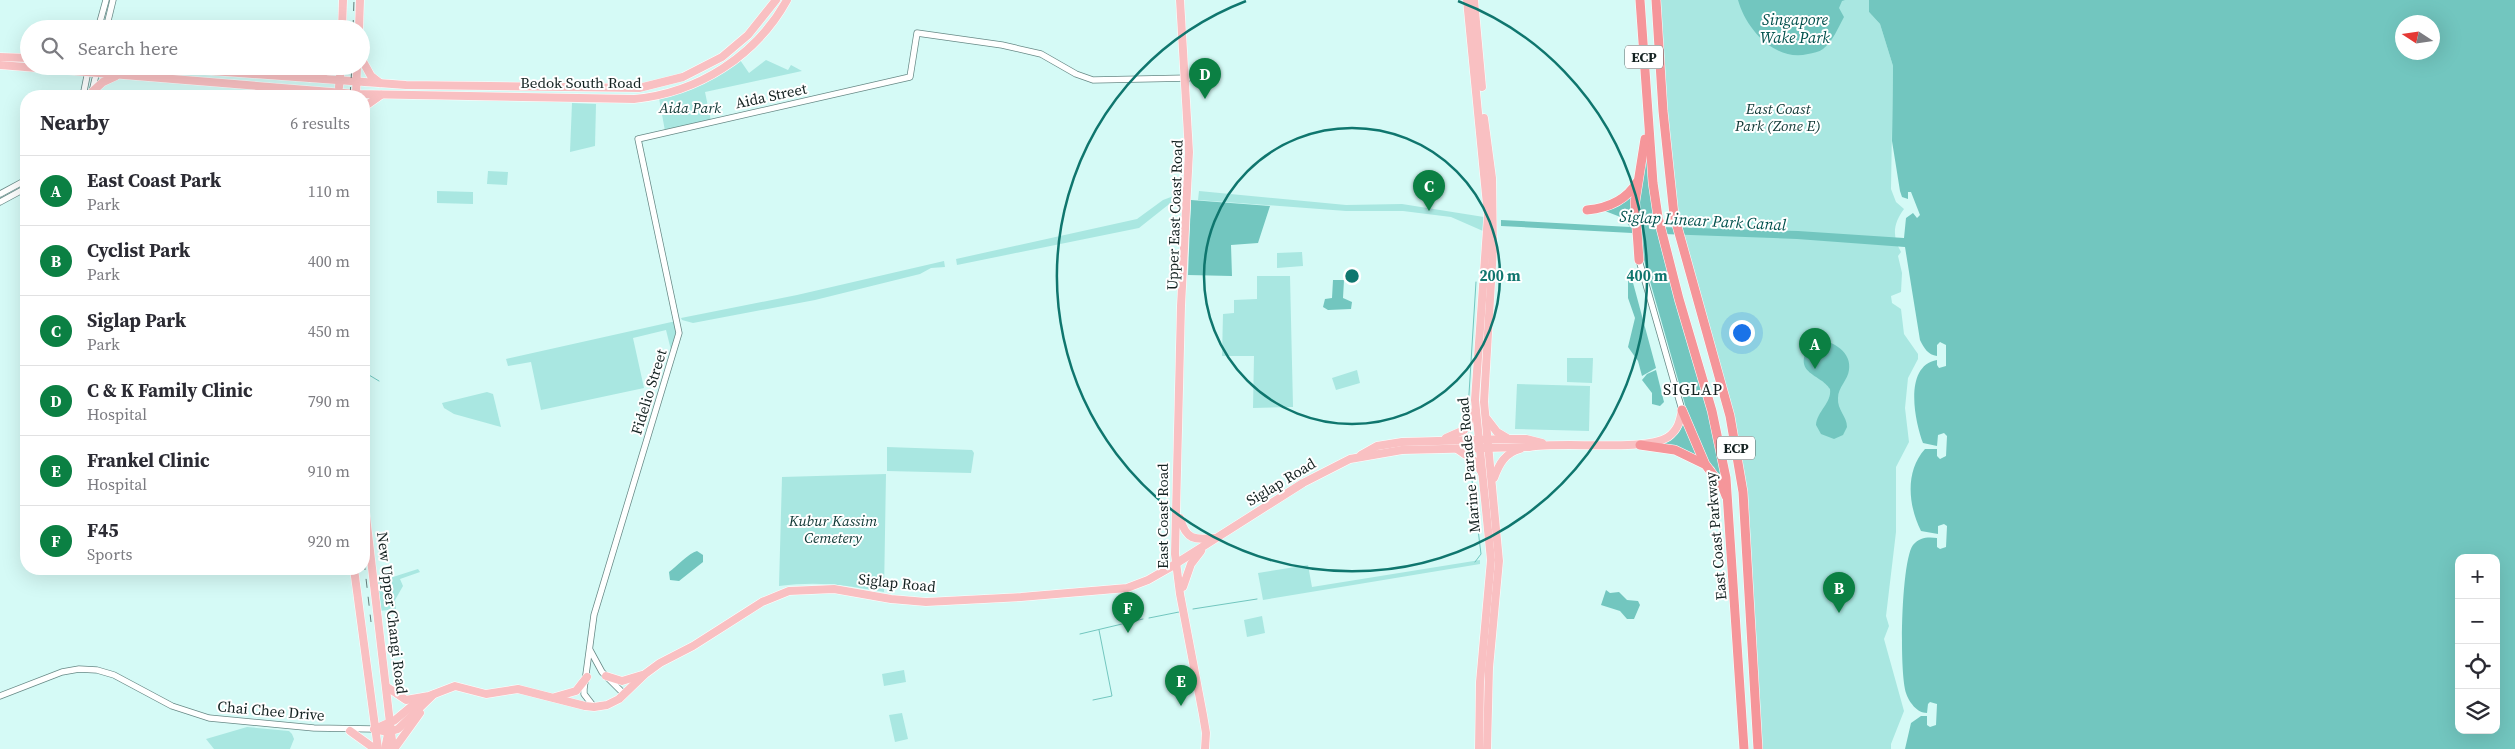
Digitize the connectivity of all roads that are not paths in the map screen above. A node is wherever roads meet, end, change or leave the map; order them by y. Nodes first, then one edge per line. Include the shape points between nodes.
1 (106, 0) edge
2 (113, 0) edge
3 (343, 0) edge
4 (360, 0) edge
5 (776, 0) edge
6 (787, 0) edge
7 (1180, 0) edge
8 (1184, 0) edge
9 (1467, 0) edge
10 (1474, 0) edge
11 (1640, 0) edge
12 (1656, 0) edge
13 (1662, 0) edge
14 (100, 20) edge
15 (108, 20) edge
16 (342, 20) edge
17 (359, 20) edge
18 (0, 57) edge
19 (20, 58) edge
20 (0, 65) edge
21 (20, 66) edge
22 (370, 74) edge
23 (91, 75) edge
24 (93, 75) edge
25 (113, 75) edge
26 (258, 75) edge
27 (318, 75) edge
28 (340, 75) edge
29 (357, 75) edge
30 (117, 76) junction
31 (1187, 78) junction
32 (306, 79) junction
33 (1661, 80) junction
34 (340, 82) junction
35 (357, 83) junction
36 (382, 84) junction
37 (85, 90) edge
38 (91, 90) edge
39 (95, 90) edge
40 (276, 90) edge
41 (339, 90) edge
42 (356, 90) edge
43 (370, 95) edge
44 (381, 95) junction
45 (370, 103) edge
46 (1648, 114) junction
47 (638, 139) joint
48 (1639, 178) junction
49 (20, 183) edge
50 (20, 191) edge
51 (0, 194) edge
52 (0, 202) edge
53 (1587, 210) dead end
54 (1639, 260) joint
55 (1475, 408) junction
56 (1682, 410) junction
57 (1485, 415) junction
58 (1180, 431) junction
59 (1509, 439) junction
60 (1440, 441) junction
61 (1489, 443) junction
62 (1479, 444) junction
63 (1546, 444) junction
64 (1640, 445) junction
65 (1529, 447) junction
66 (1457, 449) junction
67 (1358, 457) junction
68 (1705, 464) junction
69 (1483, 474) junction
70 (1493, 480) junction
71 (1730, 504) junction
72 (1180, 518) junction
73 (1217, 538) junction
74 (1204, 546) junction
75 (370, 548) edge
76 (1178, 563) junction
77 (355, 575) edge
78 (1183, 587) junction
79 (591, 661) junction
80 (645, 674) junction
81 (606, 676) junction
82 (587, 677) junction
83 (387, 687) junction
84 (624, 694) junction
85 (434, 695) junction
86 (0, 696) edge
87 (422, 697) junction
88 (550, 698) junction
89 (594, 707) junction
90 (391, 722) junction
91 (350, 730) junction
92 (374, 730) junction
93 (390, 731) junction
94 (376, 749) edge
95 (385, 749) edge
96 (394, 749) edge
97 (1206, 749) edge
98 (1479, 749) edge
99 (1487, 749) edge
100 (1744, 749) edge
101 (1758, 749) edge

1 - 14 street
2 - 15 street
3 - 16 main road
4 - 17 main road
5 - 36 main road, Bedok South Road via 748,35 722,57 683,77 657,85 605,89
6 - 44 main road, Bedok South Road via 766,30 736,59 699,82 663,95 625,100
7 - 31 main road, Upper East Coast Road
8 - 31 main road, Upper East Coast Road
9 - 55 main road, Marine Parade Road via 1488,215
10 - 57 main road, Marine Parade Road via 1493,190
11 - 46 highway, East Coast Parkway / ECP
12 - 33 highway, East Coast Parkway / ECP
13 - 33 highway
18 - 19 main road
20 - 21 main road, Bedok South Road
22 - 36 main road
23 - 37 street
24 - 38 street
25 - 30 main road, Bedok South Road
26 - 32 main road, Bedok South Road
27 - 32 main road
28 - 34 main road
29 - 35 main road
30 - 39 main road
30 - 40 main road, Bedok South Road
31 - 47 street, Aida Street via 1088,79 1041,54 918,33 910,76
31 - 58 main road, Upper East Coast Road via 1194,152
32 - 34 main road, Bedok South Road
33 - 101 highway, East Coast Parkway / ECP via 1676,226 1738,454
34 - 35 main road, Bedok South Road
34 - 41 main road
35 - 36 main road, Bedok South Road
35 - 42 main road
43 - 44 main road, Bedok South Road
44 - 45 main road
46 - 48 highway
46 - 71 highway, East Coast Parkway / ECP via 1653,183 1661,229 1712,411
47 - 79 street, Fidelio Street via 679,333 594,615 590,634
48 - 53 highway via 1629,193 1616,203
48 - 54 highway via 1635,202
49 - 51 street
50 - 52 street
54 - 56 street
55 - 60 main road via 1464,430
55 - 62 main road, Marine Parade Road
56 - 64 main road, Siglap Road via 1678,426 1671,435
56 - 68 highway
57 - 59 main road via 1497,432
57 - 61 main road, Marine Parade Road
58 - 72 main road, East Coast Road
58 - 76 main road, East Coast Road
59 - 61 main road, Siglap Road
59 - 63 main road, Siglap Road
60 - 62 main road, Siglap Road
60 - 67 main road, Siglap Road via 1377,446
61 - 62 main road, Siglap Road
61 - 65 main road, Siglap Road
61 - 70 main road, Marine Parade Road
62 - 66 main road, Siglap Road
62 - 69 main road, Marine Parade Road
63 - 64 main road, Siglap Road
63 - 65 main road, Siglap Road
64 - 68 highway via 1675,450
65 - 70 main road via 1508,454 1498,466
66 - 67 main road, Siglap Road via 1402,450
66 - 69 main road via 1476,462
67 - 73 main road, Siglap Road via 1343,461 1303,483
68 - 71 highway via 1723,488
69 - 98 main road, Marine Parade Road via 1491,560 1481,666
70 - 99 main road, Marine Parade Road via 1499,561 1488,683
71 - 100 highway, East Coast Parkway / ECP
72 - 73 main road via 1189,536 1199,540
72 - 76 main road, East Coast Road
73 - 74 main road, Siglap Road
74 - 76 main road, Siglap Road
74 - 78 main road via 1190,564
75 - 83 main road, New Upper Changi Road
76 - 78 main road, East Coast Road
76 - 80 main road, Siglap Road via 1127,588 1068,594 926,602 834,589 789,591 762,602
76 - 97 main road, East Coast Road
77 - 92 main road
78 - 97 main road, East Coast Road via 1210,732
79 - 81 street, Fidelio Street
79 - 82 street, Fidelio Street
80 - 81 main road via 622,681
80 - 84 main road, Siglap Road
81 - 84 street, Fidelio Street
82 - 88 main road via 576,691
82 - 89 street, Fidelio Street via 584,694
83 - 87 main road via 406,700
83 - 90 main road, New Upper Changi Road
84 - 89 main road, Siglap Road via 612,703
85 - 87 main road
85 - 88 main road via 455,686 486,694 518,689
85 - 93 main road via 404,724
85 - 96 main road
86 - 91 street, Chai Chee Drive via 62,672 97,670 114,675 172,706 209,718
87 - 90 main road
88 - 89 main road
90 - 92 main road
90 - 93 main road, New Upper Changi Road
91 - 92 street, Chai Chee Drive
91 - 94 main road
92 - 93 main road
92 - 94 main road
93 - 95 main road
93 - 96 main road

